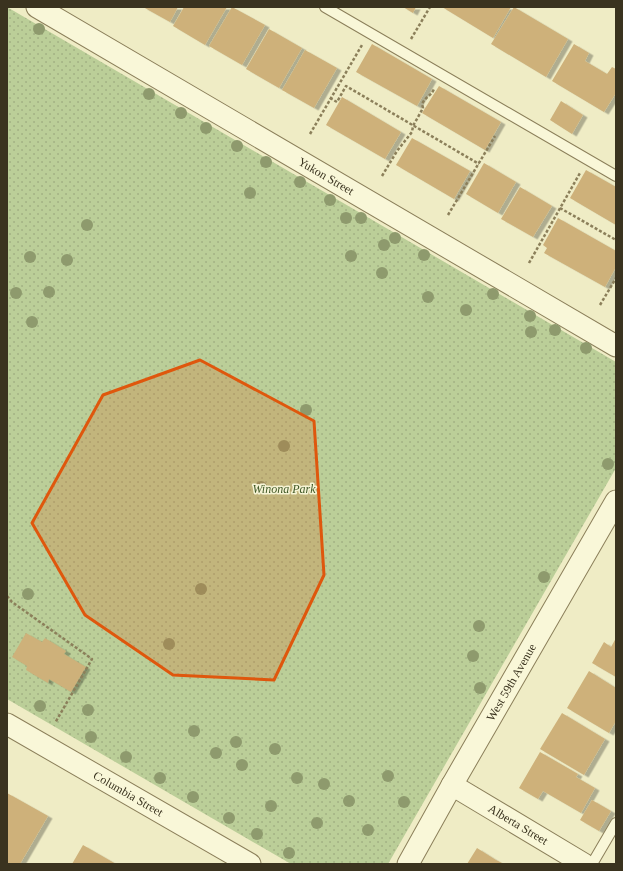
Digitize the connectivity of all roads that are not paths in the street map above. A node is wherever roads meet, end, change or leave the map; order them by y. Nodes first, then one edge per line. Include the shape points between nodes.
1 (37, 7) edge
2 (325, 7) edge
3 (616, 176) edge
4 (616, 346) edge
5 (616, 501) edge
6 (7, 724) edge
7 (452, 785) junction
8 (616, 823) edge
9 (250, 864) edge
10 (408, 864) edge
11 (584, 864) edge
12 (592, 864) edge

1 - 4 street, Yukon Street
2 - 3 lane
5 - 7 street, West 59th Avenue
6 - 9 street, Columbia Street
7 - 10 street, West 59th Avenue
7 - 11 street, Alberta Street
8 - 12 lane

